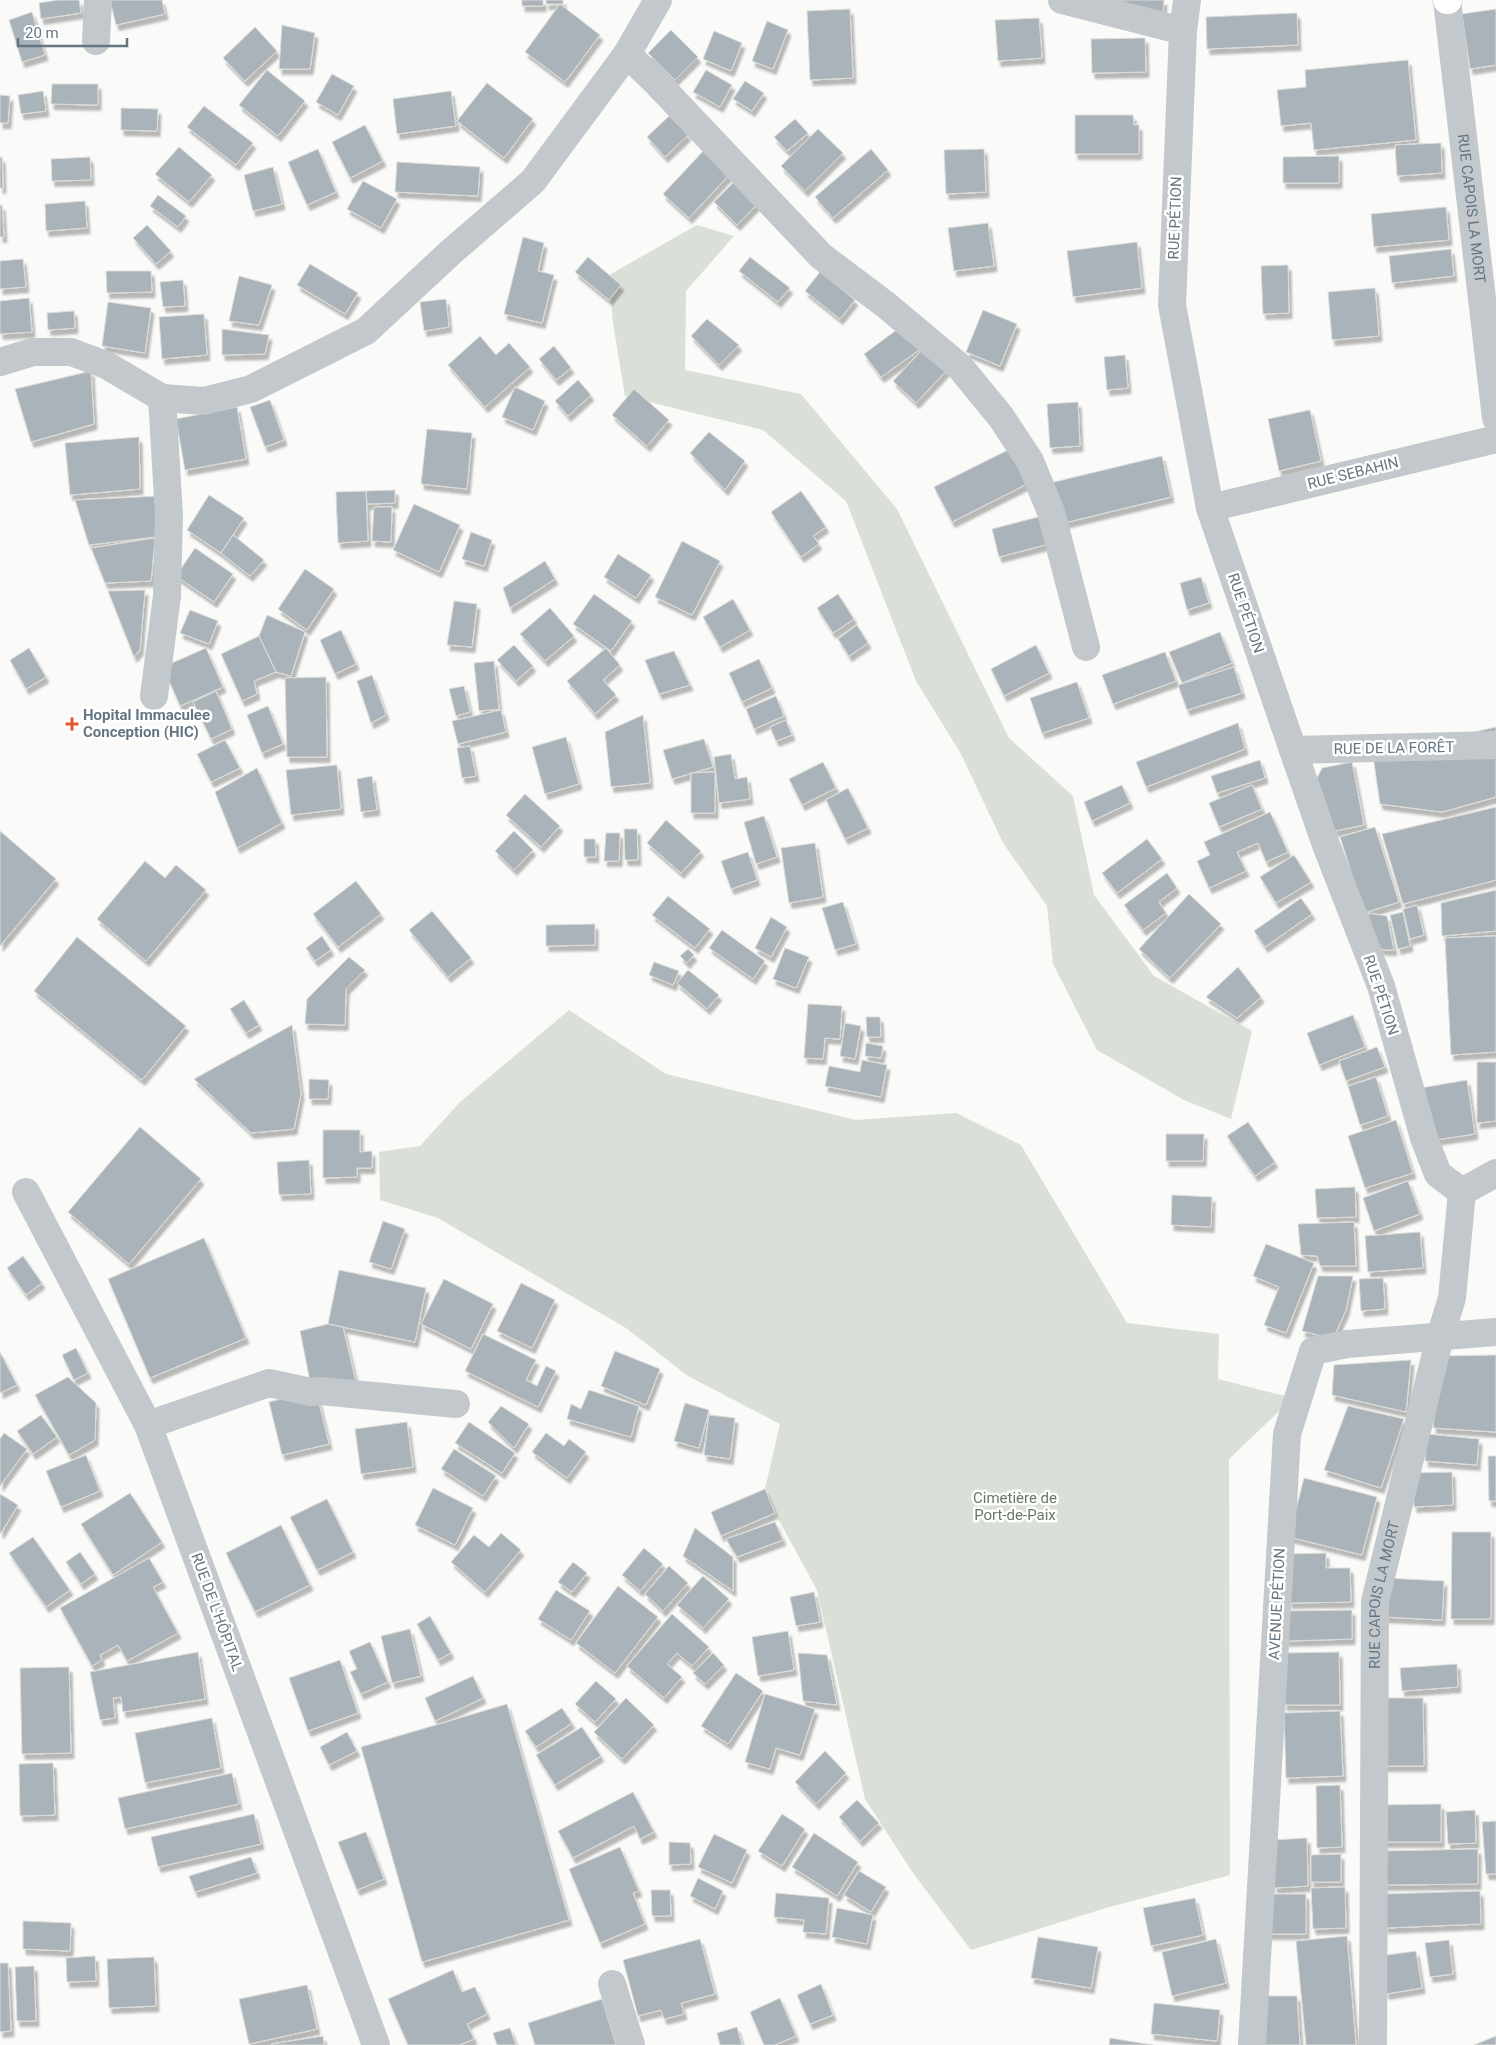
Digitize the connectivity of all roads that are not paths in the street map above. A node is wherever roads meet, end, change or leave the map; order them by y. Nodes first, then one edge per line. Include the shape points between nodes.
1 (98, 0) edge
2 (658, 0) edge
3 (1062, 0) edge
4 (1187, 0) edge
5 (1447, 0) edge
6 (1183, 31) junction
7 (96, 41) dead end
8 (626, 54) junction
9 (0, 362) edge
10 (162, 398) junction
11 (1496, 418) edge
12 (1496, 439) edge
13 (1210, 508) junction
14 (1086, 647) dead end
15 (154, 696) dead end
16 (1496, 745) edge
17 (1293, 750) junction
18 (1496, 1173) edge
19 (26, 1192) dead end
20 (1462, 1192) junction
21 (1496, 1332) edge
22 (1440, 1338) junction
23 (456, 1404) dead end
24 (148, 1425) junction
25 (612, 1984) dead end
26 (376, 2045) edge
27 (631, 2045) edge
28 (1252, 2045) edge
29 (1373, 2045) edge

1 - 7 street
2 - 8 street
3 - 6 street
4 - 6 street, RUE PÉTION
5 - 11 street, RUE CAPOIS LA MORT
6 - 13 street, RUE PÉTION via 1172,305
8 - 10 street via 532,181 366,331 251,389 204,401
8 - 14 street via 821,256 960,367 1001,417 1030,461 1051,512
9 - 10 street via 33,352 72,352 106,365
10 - 15 street via 169,515 167,596
12 - 13 street, RUE SEBAHIN
13 - 17 street, RUE PÉTION
16 - 17 street, RUE DE LA FORÊT
17 - 20 street, RUE PÉTION via 1381,986 1424,1138 1438,1174
18 - 20 street
19 - 24 street, RUE DE L'HÔPITAL
20 - 22 street, RUE CAPOIS LA MORT via 1452,1298
21 - 22 street, AVENUE PÉTION
22 - 28 street, AVENUE PÉTION via 1347,1344 1313,1350 1287,1434
22 - 29 street, RUE CAPOIS LA MORT via 1375,1601
23 - 24 street via 311,1392 268,1383
24 - 26 street, RUE DE L'HÔPITAL
25 - 27 street

